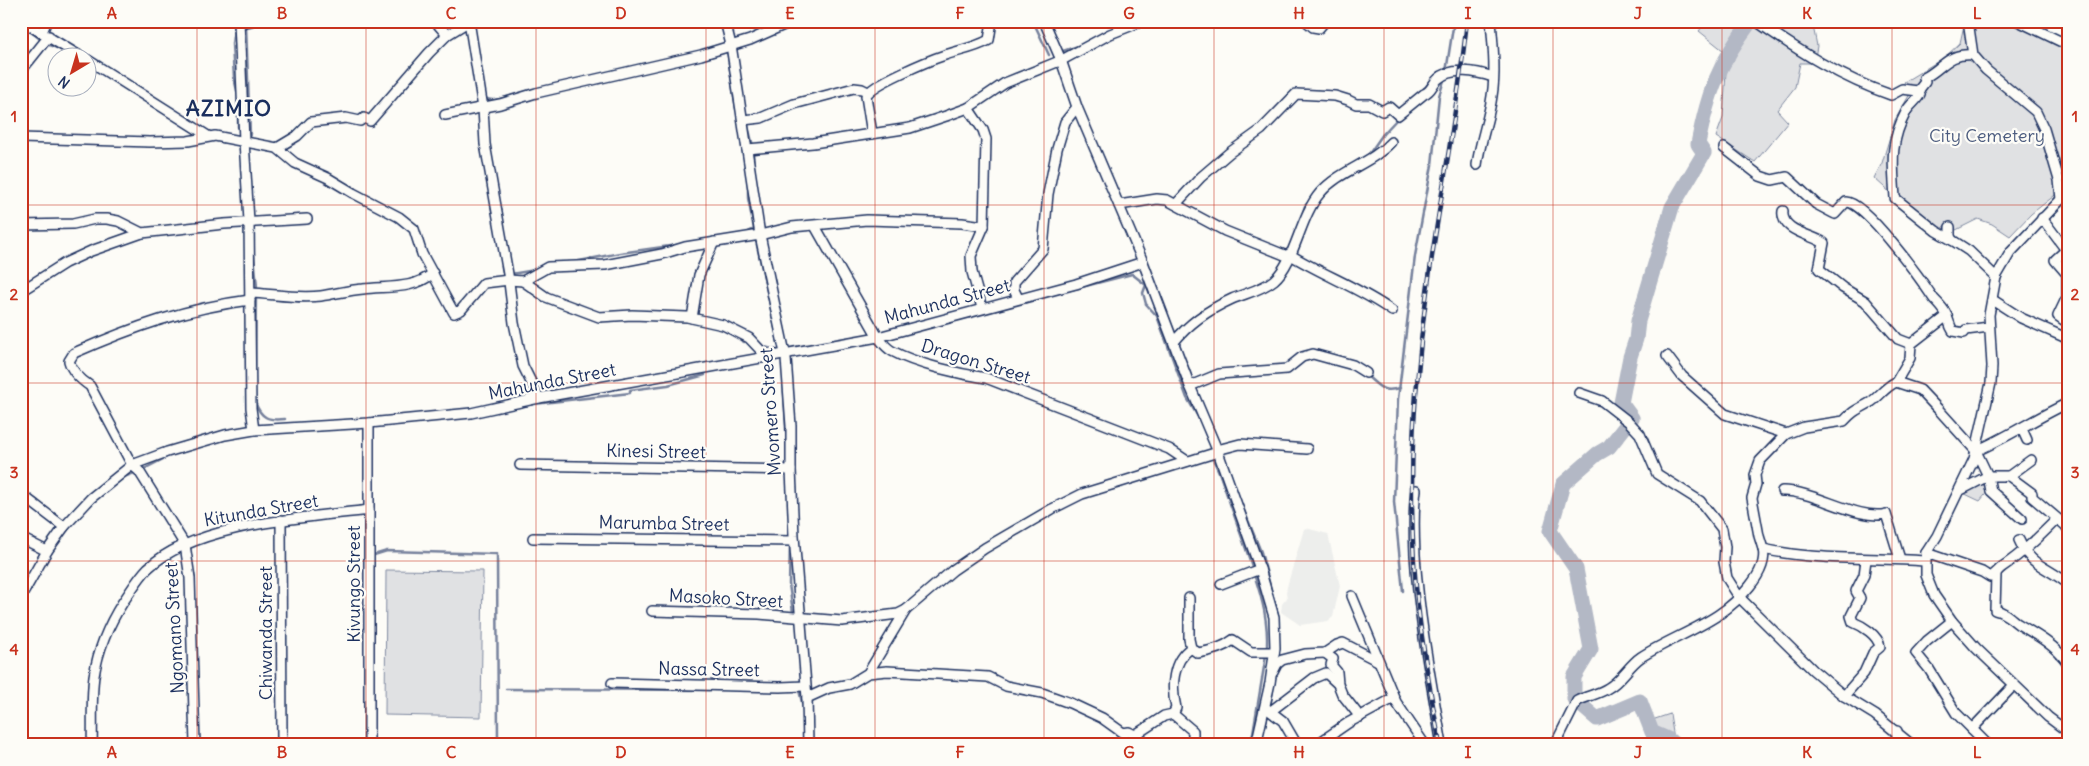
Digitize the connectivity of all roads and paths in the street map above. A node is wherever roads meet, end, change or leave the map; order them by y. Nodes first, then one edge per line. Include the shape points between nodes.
1 (22, 21) edge
2 (47, 21) edge
3 (251, 21) edge
4 (435, 21) edge
5 (725, 21) edge
6 (793, 21) edge
7 (992, 21) edge
8 (1044, 21) edge
9 (1306, 21) edge
10 (1325, 21) edge
11 (1491, 21) edge
12 (1756, 21) edge
13 (2018, 21) edge
14 (239, 22) edge
15 (469, 22) edge
16 (1138, 22) edge
17 (1970, 23) edge
18 (45, 34) junction
19 (447, 35) junction
20 (731, 45) junction
21 (2068, 45) edge
22 (67, 48) edge
23 (1973, 55) junction
24 (1061, 60) junction
25 (98, 66) edge
26 (21, 71) edge
27 (1493, 78) junction
28 (1918, 91) junction
29 (868, 92) junction
30 (483, 108) junction
31 (968, 108) junction
32 (1077, 108) junction
33 (445, 115) dead end
34 (743, 120) junction
35 (872, 134) junction
36 (208, 136) junction
37 (21, 138) edge
38 (244, 141) junction
39 (1391, 142) dead end
40 (277, 148) junction
41 (1724, 148) dead end
42 (747, 149) junction
43 (1477, 165) dead end
44 (2066, 196) edge
45 (1176, 204) junction
46 (1119, 205) junction
47 (1783, 211) dead end
48 (2042, 218) junction
49 (307, 219) dead end
50 (249, 222) junction
51 (21, 225) edge
52 (814, 226) junction
53 (984, 226) junction
54 (1950, 227) dead end
55 (142, 233) junction
56 (760, 235) junction
57 (1952, 240) junction
58 (714, 242) junction
59 (1289, 254) junction
60 (1143, 262) junction
61 (433, 274) junction
62 (2067, 274) edge
63 (1996, 277) junction
64 (509, 280) junction
65 (523, 281) junction
66 (21, 291) edge
67 (251, 296) junction
68 (1018, 298) junction
69 (1993, 300) junction
70 (982, 308) junction
71 (1392, 311) dead end
72 (1947, 316) junction
73 (692, 318) junction
74 (2068, 323) edge
75 (1989, 326) junction
76 (2066, 336) edge
77 (878, 337) junction
78 (1174, 342) junction
79 (1911, 344) junction
80 (785, 354) junction
81 (766, 356) junction
82 (1667, 356) dead end
83 (1366, 373) dead end
84 (1896, 382) junction
85 (1190, 386) junction
86 (1579, 393) dead end
87 (539, 398) junction
88 (2068, 403) edge
89 (369, 424) junction
90 (2022, 429) junction
91 (254, 430) junction
92 (1786, 434) junction
93 (2027, 440) dead end
94 (1307, 449) dead end
95 (1218, 451) junction
96 (1976, 451) junction
97 (2031, 460) dead end
98 (1187, 462) junction
99 (132, 465) junction
100 (520, 465) dead end
101 (791, 470) junction
102 (1988, 476) junction
103 (2009, 476) junction
104 (1416, 490) dead end
105 (1782, 491) dead end
106 (1959, 491) junction
107 (21, 494) edge
108 (369, 510) junction
109 (2022, 519) dead end
110 (2057, 519) junction
111 (281, 520) junction
112 (64, 527) junction
113 (2068, 530) edge
114 (21, 538) edge
115 (533, 538) dead end
116 (2018, 540) dead end
117 (794, 541) junction
118 (184, 545) junction
119 (1763, 549) junction
120 (47, 551) junction
121 (2024, 552) junction
122 (1926, 557) junction
123 (1900, 559) junction
124 (1866, 560) junction
125 (1260, 569) junction
126 (1996, 574) junction
127 (1222, 584) dead end
128 (2068, 584) edge
129 (1352, 596) dead end
130 (21, 597) edge
131 (1739, 597) junction
132 (1189, 598) dead end
133 (906, 610) junction
134 (652, 611) dead end
135 (799, 618) junction
136 (1952, 620) junction
137 (1192, 648) junction
138 (1274, 652) junction
139 (1325, 652) junction
140 (1378, 661) junction
141 (2068, 663) edge
142 (868, 673) junction
143 (1271, 674) junction
144 (612, 683) dead end
145 (1338, 684) junction
146 (2014, 685) junction
147 (805, 686) junction
148 (1844, 696) junction
149 (807, 698) junction
150 (1394, 698) junction
151 (1268, 708) junction
152 (1173, 714) junction
153 (1360, 717) junction
154 (1972, 729) junction
155 (1897, 731) junction
156 (2068, 732) edge
157 (92, 745) edge
158 (195, 745) edge
159 (282, 745) edge
160 (369, 745) edge
161 (808, 745) edge
162 (1193, 745) edge
163 (1256, 745) edge
164 (1297, 745) edge
165 (1316, 745) edge
166 (1425, 745) edge
167 (1442, 745) edge
168 (1556, 745) edge
169 (1891, 745) edge
170 (1912, 745) edge
171 (1988, 745) edge

1 - 18 street
2 - 18 street
3 - 14 street
4 - 19 street
5 - 20 street, Mvomero Street
6 - 20 street
7 - 29 street via 989,40 980,46 943,56 882,82
8 - 24 street
9 - 10 street via 1319,28
11 - 27 street
12 - 28 street via 1794,48 1862,85 1891,95 1902,89
13 - 21 street
14 - 38 street
15 - 19 street
15 - 30 street
16 - 24 street
17 - 23 street
18 - 22 street
18 - 26 street
19 - 40 street via 370,121 346,118 311,122 297,136
20 - 30 street
20 - 34 street, Mvomero Street
23 - 28 street via 1961,54 1946,60 1924,78 1925,82
23 - 44 street via 2036,112
24 - 31 street via 1005,82
24 - 32 street
25 - 36 street
27 - 43 street via 1493,93
27 - 45 street via 1475,72 1446,74 1439,78 1430,92 1398,115 1389,107 1384,111 1335,96 1296,94 1261,130 1201,177
28 - 57 street via 1919,97 1907,109 1896,134 1892,161 1896,198
29 - 34 street via 854,88 794,104 761,118
29 - 35 street
30 - 33 street
30 - 64 street via 485,144
31 - 35 street via 910,128
31 - 53 street via 986,139
32 - 46 street
32 - 68 street via 1065,122 1056,149 1043,249 1014,282
34 - 42 street, Mvomero Street
35 - 42 street
36 - 37 street via 188,141 150,142
36 - 38 street
38 - 40 street
38 - 50 street
39 - 59 street via 1372,158 1337,177 1320,193 1310,206
40 - 61 street via 295,163 406,222 414,229
41 - 72 street via 1760,176 1772,180 1787,178 1816,204 1835,214 1846,202 1852,202 1905,257
42 - 56 street, Mvomero Street
44 - 48 street
45 - 46 street via 1157,199
45 - 59 street via 1225,231 1287,256
46 - 60 street
47 - 79 street via 1784,220 1791,226 1824,244 1819,269 1865,301 1898,338
48 - 62 street via 2066,250 2055,260
48 - 63 street via 2010,253
49 - 50 street
50 - 55 street
50 - 67 street
51 - 55 street via 73,224 107,219
52 - 53 street via 867,220 962,222
52 - 56 street
52 - 77 street, Dragon Street
53 - 70 street via 971,256
54 - 57 street
55 - 66 street via 82,255
56 - 58 street
56 - 80 street, Mvomero Street
57 - 63 street via 1969,251
58 - 65 street via 605,265 548,268
58 - 73 street via 699,276
59 - 71 street
59 - 78 street via 1284,268 1272,282 1210,311 1187,327
60 - 68 street, Mahunda Street via 1076,284
60 - 78 street
61 - 64 street via 454,313 461,310 484,283
61 - 67 street via 413,285 320,296
62 - 74 street via 2067,297 2058,316
63 - 69 street
64 - 65 street
64 - 87 street via 523,366
65 - 73 street via 546,297 599,317 632,314
67 - 91 street via 251,408
67 - 99 street, Ngomano Street via 141,325 70,357 70,366 80,380 90,386
68 - 70 street, Mahunda Street
69 - 75 street
69 - 76 street via 2021,318
70 - 77 street, Mahunda Street
72 - 75 street via 1953,331 1964,332
72 - 79 street
73 - 81 street via 723,326 750,338
75 - 96 street via 1991,383
77 - 80 street, Mahunda Street
77 - 98 street, Dragon Street via 891,351 996,382 1169,450
78 - 85 street
79 - 84 street via 1910,358
80 - 81 street, Mahunda Street
80 - 101 street, Mvomero Street
81 - 87 street, Mahunda Street
82 - 92 street via 1682,376 1725,414
83 - 85 street via 1312,354 1302,357 1287,369 1219,374
84 - 92 street via 1871,402 1854,410 1844,421 1804,427
84 - 96 street via 1920,390
85 - 95 street
86 - 131 street via 1602,401 1629,422 1640,434 1657,474 1700,501 1722,529 1727,578
87 - 89 street, Mahunda Street via 471,412
88 - 90 street
89 - 91 street, Mahunda Street
89 - 108 street, Kivungo Street
90 - 93 street
90 - 96 street
91 - 99 street, Mahunda Street via 225,435
92 - 119 street via 1760,460 1755,475 1752,498
94 - 95 street via 1240,444
95 - 98 street
95 - 125 street
96 - 102 street
96 - 106 street
97 - 103 street
98 - 133 street via 1082,494 1052,509 953,570
99 - 112 street, Mahunda Street via 92,498
99 - 118 street, Ngomano Street
100 - 101 street, Kinesi Street
101 - 117 street, Mvomero Street
102 - 103 street
102 - 106 street
102 - 109 street via 1991,491
103 - 110 street via 2032,493 2032,497
104 - 167 street via 1413,510 1417,588
105 - 123 street via 1860,511 1886,514
106 - 122 street
107 - 112 street
108 - 111 street, Kitunda Street
108 - 160 street, Kivungo Street
110 - 113 street
110 - 121 street
111 - 118 street, Kitunda Street via 220,532
111 - 159 street, Chiwanda Street
112 - 120 street, Mahunda Street
114 - 120 street
115 - 117 street, Marumba Street
116 - 121 street
117 - 135 street, Mvomero Street
118 - 157 street, Kitunda Street via 141,575 103,642 94,677
118 - 158 street, Ngomano Street via 190,578
119 - 124 street via 1788,555
119 - 131 street via 1756,577
120 - 130 street, Mahunda Street
121 - 126 street
121 - 128 street via 2033,562
122 - 123 street
122 - 126 street via 1990,577
122 - 136 street via 1926,574 1934,595
123 - 124 street
124 - 148 street via 1864,575 1856,590 1860,598 1851,616 1853,622 1871,632 1880,647
125 - 127 street
125 - 138 street via 1274,617
126 - 141 street via 1994,610 2001,611 2039,636 2059,651
129 - 140 street
131 - 148 street
131 - 168 street via 1714,618 1639,658 1609,688 1577,701
132 - 137 street
133 - 135 street, Masoko Street via 898,614 842,621
133 - 142 street
134 - 135 street, Masoko Street
135 - 147 street, Mvomero Street
136 - 146 street
136 - 154 street via 1916,654 1956,713
137 - 138 street via 1198,653 1222,647 1233,640 1251,652
137 - 152 street via 1183,654 1174,674 1176,708
138 - 143 street
139 - 140 street via 1343,644
139 - 143 street via 1282,660
139 - 145 street via 1333,659 1331,665 1337,672
140 - 150 street
142 - 149 street via 850,684 829,688
142 - 152 street via 887,671 988,677 1006,686 1070,703 1126,734 1137,735 1164,716
143 - 151 street
144 - 147 street, Nassa Street
145 - 151 street via 1328,674 1319,676
145 - 153 street
146 - 154 street
146 - 156 street
147 - 149 street, Mvomero Street
148 - 155 street
149 - 161 street, Mvomero Street
150 - 153 street
150 - 166 street
151 - 163 street
151 - 164 street via 1283,721
152 - 162 street via 1193,732
153 - 165 street
154 - 171 street
155 - 169 street
155 - 170 street

